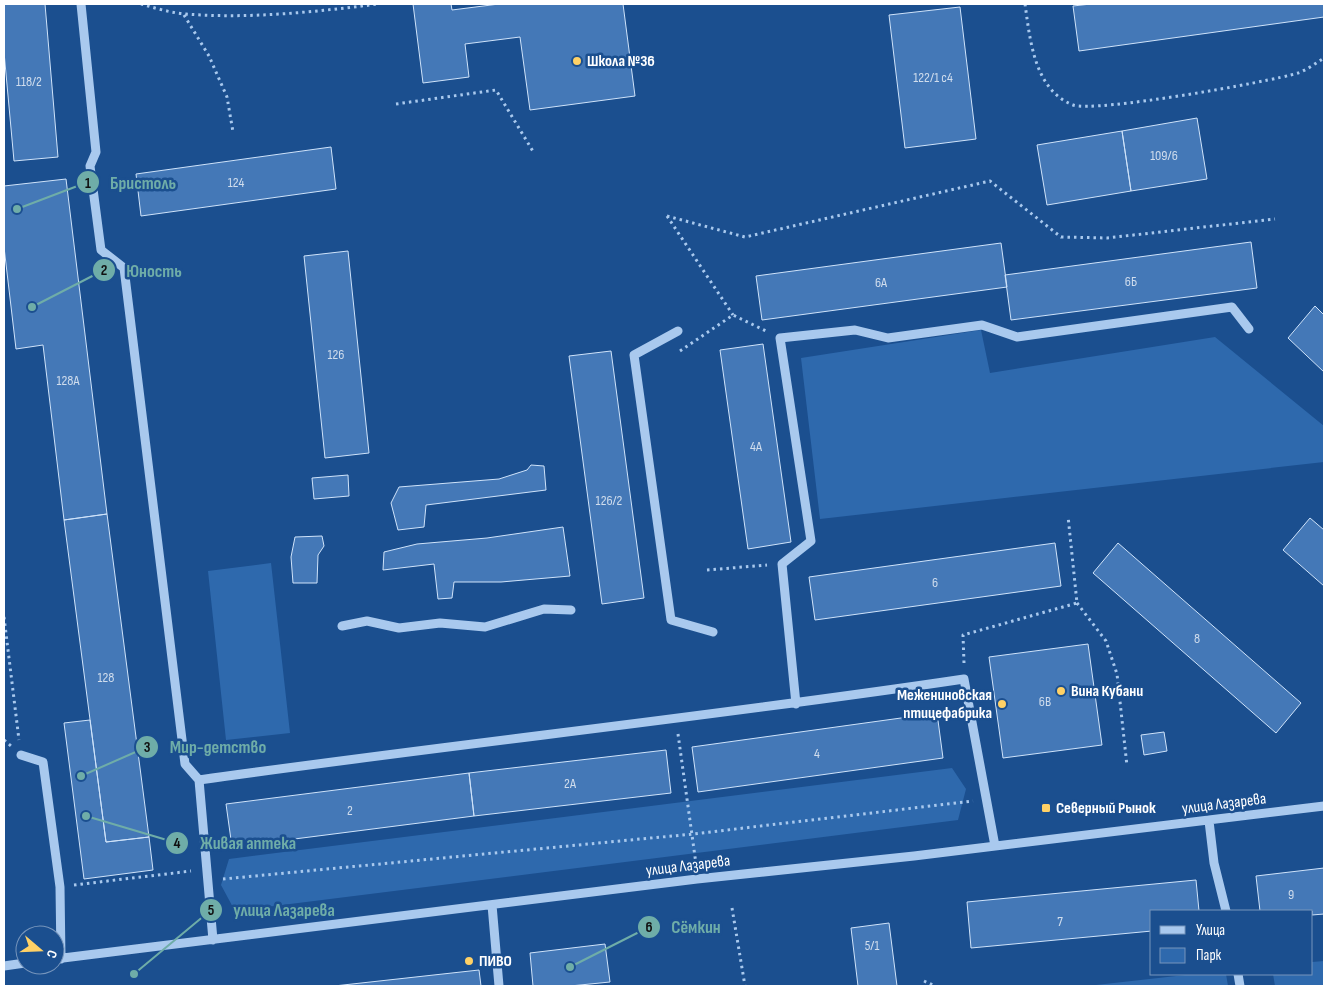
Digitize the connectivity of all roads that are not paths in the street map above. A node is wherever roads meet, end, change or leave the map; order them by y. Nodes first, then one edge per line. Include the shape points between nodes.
1 (81, 4) edge
2 (1249, 328) dead end
3 (678, 331) dead end
4 (571, 610) dead end
5 (342, 626) dead end
6 (713, 632) dead end
7 (796, 704) junction
8 (22, 755) road end
9 (199, 780) junction
10 (1324, 806) edge
11 (1209, 821) junction
12 (996, 846) junction
13 (492, 905) junction
14 (1226, 910) edge
15 (59, 925) edge
16 (213, 940) junction
17 (65, 958) edge
18 (499, 986) edge

1 - 9 street via 96,152 90,166 101,250 124,268 185,764
2 - 7 street via 1232,307 1017,337 982,325 888,338 855,330 780,338 811,541 782,564
3 - 6 street via 634,355 672,620
4 - 5 street via 544,609 484,627 440,623 399,628 367,621
7 - 9 street
7 - 12 street via 964,679
8 - 15 street via 43,762 60,887
9 - 16 street
10 - 11 street, улица Лазарева
11 - 12 street, улица Лазарева
11 - 14 street via 1214,863
12 - 13 street, улица Лазарева
13 - 16 street, улица Лазарева
13 - 18 street
16 - 17 street, улица Лазарева

